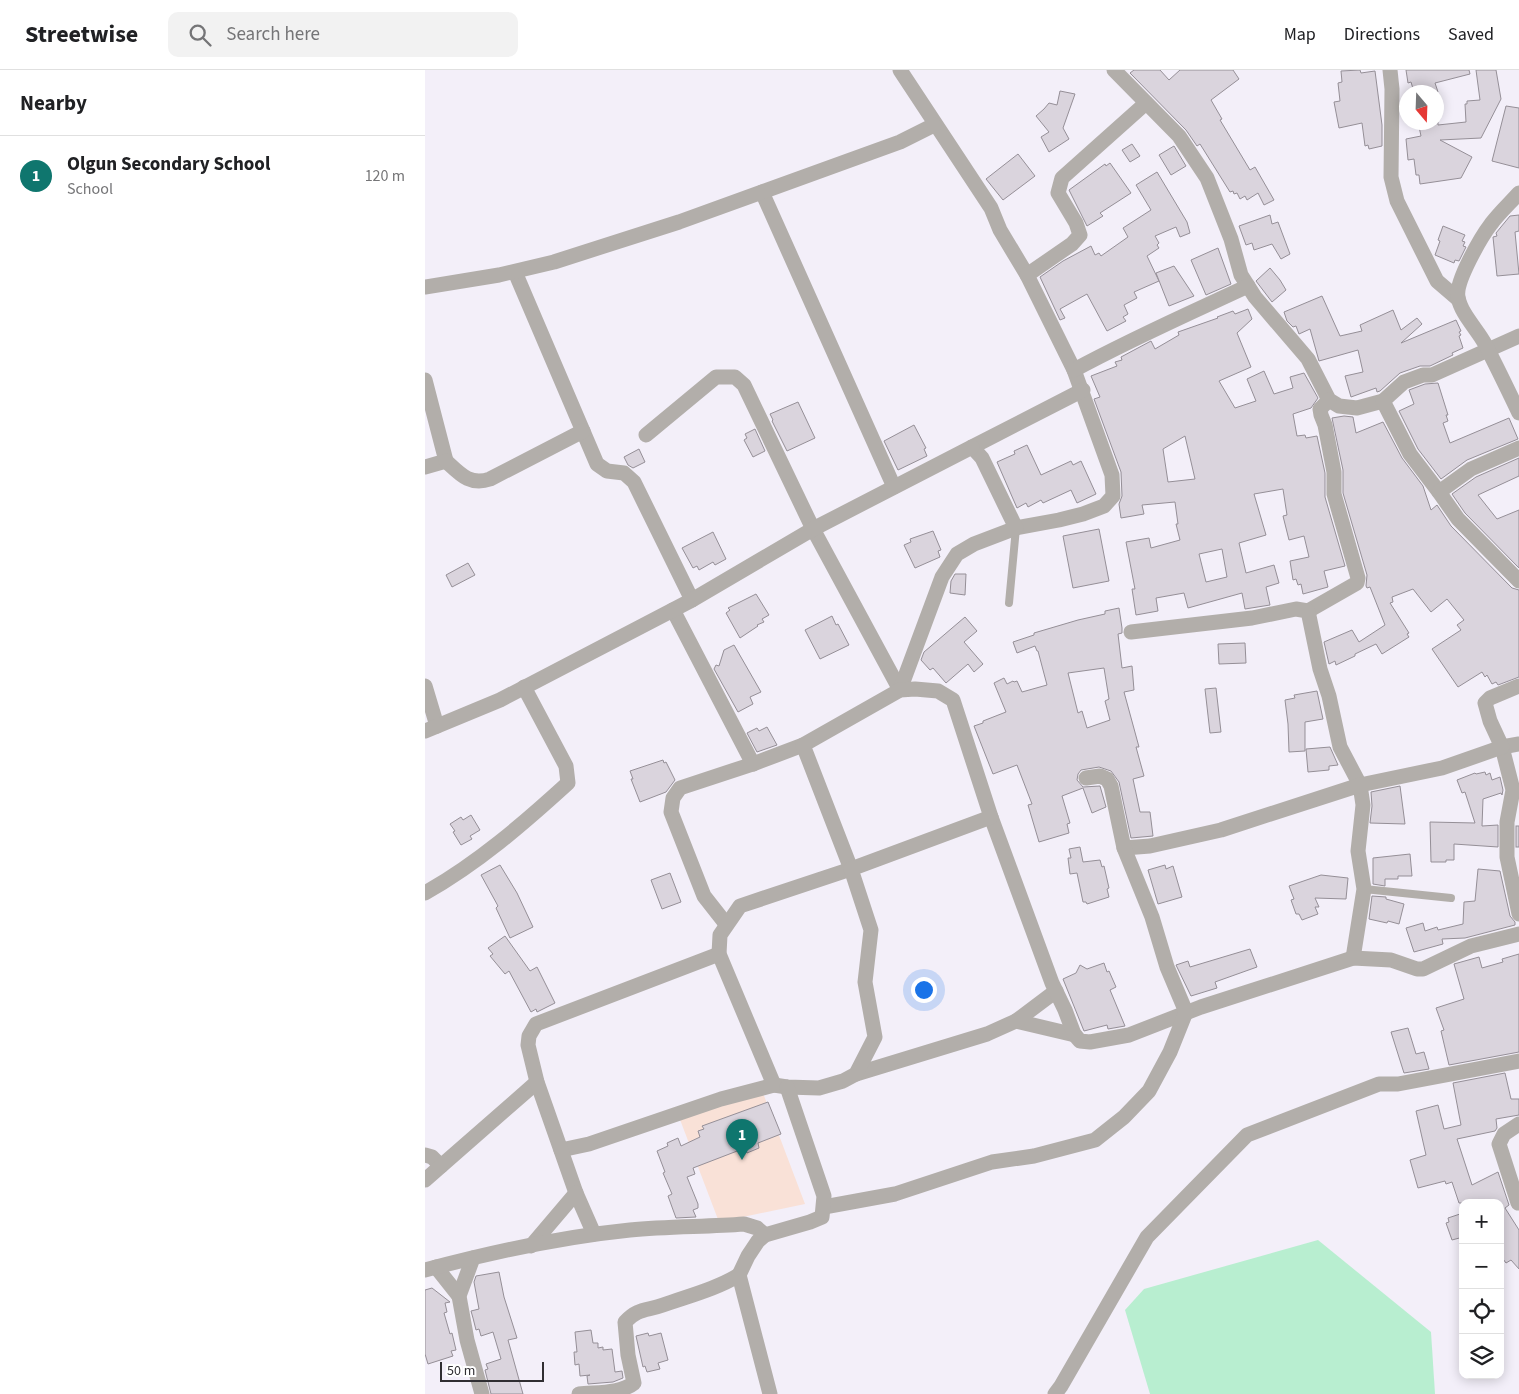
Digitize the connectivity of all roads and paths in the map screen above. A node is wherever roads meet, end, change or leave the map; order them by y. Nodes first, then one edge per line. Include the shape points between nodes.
1 (899, 70) edge
2 (1114, 70) edge
3 (1390, 70) edge
4 (1146, 103) junction
5 (934, 125) junction
6 (762, 192) junction
7 (1519, 193) edge
8 (515, 272) junction
9 (1027, 275) junction
10 (1249, 286) junction
11 (425, 287) edge
12 (1458, 299) junction
13 (1519, 336) edge
14 (1488, 350) junction
15 (1074, 370) junction
16 (425, 380) edge
17 (1083, 390) junction
18 (1329, 400) junction
19 (1383, 401) junction
20 (1519, 413) edge
21 (583, 431) junction
22 (646, 435) dead end
23 (972, 447) junction
24 (1519, 448) edge
25 (446, 461) junction
26 (425, 466) edge
27 (893, 487) junction
28 (1439, 492) junction
29 (1016, 528) junction
30 (813, 529) junction
31 (1519, 581) edge
32 (692, 600) junction
33 (1009, 602) dead end
34 (673, 610) junction
35 (1309, 610) junction
36 (1131, 632) dead end
37 (425, 686) edge
38 (1519, 686) edge
39 (524, 687) junction
40 (900, 690) junction
41 (431, 728) edge
42 (1519, 744) edge
43 (803, 745) junction
44 (1502, 747) junction
45 (753, 764) junction
46 (1086, 778) dead end
47 (1360, 785) junction
48 (991, 817) junction
49 (1125, 848) junction
50 (851, 869) junction
51 (1364, 889) junction
52 (425, 893) edge
53 (1451, 898) dead end
54 (1519, 914) edge
55 (726, 924) junction
56 (1519, 934) edge
57 (719, 954) junction
58 (1353, 958) junction
59 (1056, 991) junction
60 (1186, 1012) junction
61 (1016, 1021) junction
62 (1075, 1035) junction
63 (1519, 1061) edge
64 (856, 1074) junction
65 (537, 1082) junction
66 (781, 1086) junction
67 (1519, 1124) edge
68 (561, 1150) junction
69 (425, 1155) edge
70 (441, 1166) junction
71 (425, 1180) edge
72 (576, 1193) junction
73 (1518, 1203) dead end
74 (824, 1207) junction
75 (594, 1234) junction
76 (765, 1235) junction
77 (531, 1246) junction
78 (473, 1258) junction
79 (430, 1269) edge
80 (739, 1275) junction
81 (459, 1296) junction
82 (482, 1394) edge
83 (579, 1394) edge
84 (770, 1394) edge
85 (1055, 1394) edge

1 - 5 street
2 - 4 street
3 - 12 street via 1391,176 1397,201 1437,280
4 - 9 street via 1062,178 1058,193 1080,235
4 - 10 street via 1179,136 1207,178 1241,275
5 - 6 street via 900,142
5 - 9 street via 991,208
6 - 8 street via 679,222
6 - 27 street
7 - 12 street via 1480,240 1459,288
8 - 11 street
8 - 21 street
9 - 15 street
10 - 15 street
10 - 18 street via 1308,359
12 - 14 street
13 - 14 street
14 - 19 street via 1404,382
14 - 20 street
15 - 17 street
16 - 25 street
17 - 23 street
17 - 29 street via 1112,475 1113,496 1104,506 1083,514
18 - 19 street via 1339,406 1357,408
18 - 35 street via 1320,409 1334,472 1334,494 1358,578 1357,583
19 - 28 street via 1410,454
21 - 25 street via 479,482 462,476
21 - 32 street via 597,464 607,471 624,473 634,482
22 - 30 street via 716,378 735,377 744,385
23 - 27 street
23 - 29 street via 982,458
24 - 28 street via 1471,470
25 - 26 street
27 - 30 street
28 - 31 street via 1458,520
29 - 33 lane
29 - 40 street via 957,554 942,576
30 - 32 street
30 - 40 street
32 - 34 street
34 - 39 street
34 - 45 street
35 - 36 street via 1296,609 1252,618
35 - 47 street via 1340,747
37 - 41 street
38 - 44 street via 1485,703
39 - 41 street
39 - 52 street via 566,766 568,783 476,861
40 - 43 street
40 - 48 street via 938,692 953,700
42 - 44 street
43 - 45 street
43 - 50 street
44 - 47 street via 1442,768
44 - 54 street via 1513,790 1507,822 1507,857
45 - 55 street via 679,788 673,798 671,812 704,896
46 - 49 street via 1100,776 1111,786
47 - 49 street via 1221,830 1150,846
47 - 51 street via 1364,811 1358,852
48 - 50 street
48 - 59 street
49 - 60 street
50 - 55 street via 739,906
50 - 64 street via 871,930 865,982 875,1037
51 - 53 lane
51 - 58 street
55 - 57 street via 720,935
56 - 58 street via 1471,946 1423,969 1391,960
57 - 65 street via 536,1024 528,1046
57 - 66 street
58 - 60 street
59 - 61 street
59 - 62 street
60 - 62 street via 1129,1035 1090,1042 1080,1041
60 - 74 street via 1149,1091 1095,1140 1034,1156 992,1162 895,1194
61 - 62 street
61 - 64 street via 987,1034
63 - 85 street via 1398,1084 1379,1084 1247,1135 1147,1237
64 - 66 street via 819,1088
65 - 68 street
65 - 70 street
66 - 68 street via 721,1099 589,1144
66 - 74 street via 824,1196
67 - 73 street via 1504,1134 1499,1144
68 - 72 street
69 - 70 street
70 - 71 street
72 - 75 street
72 - 77 street
74 - 76 street via 822,1217
75 - 76 street via 744,1224
75 - 77 street
76 - 80 street via 748,1256
77 - 78 street
78 - 79 street
78 - 81 street
79 - 81 street
80 - 83 street via 726,1283 633,1314 625,1322 635,1383 616,1391
80 - 84 street
81 - 82 street

